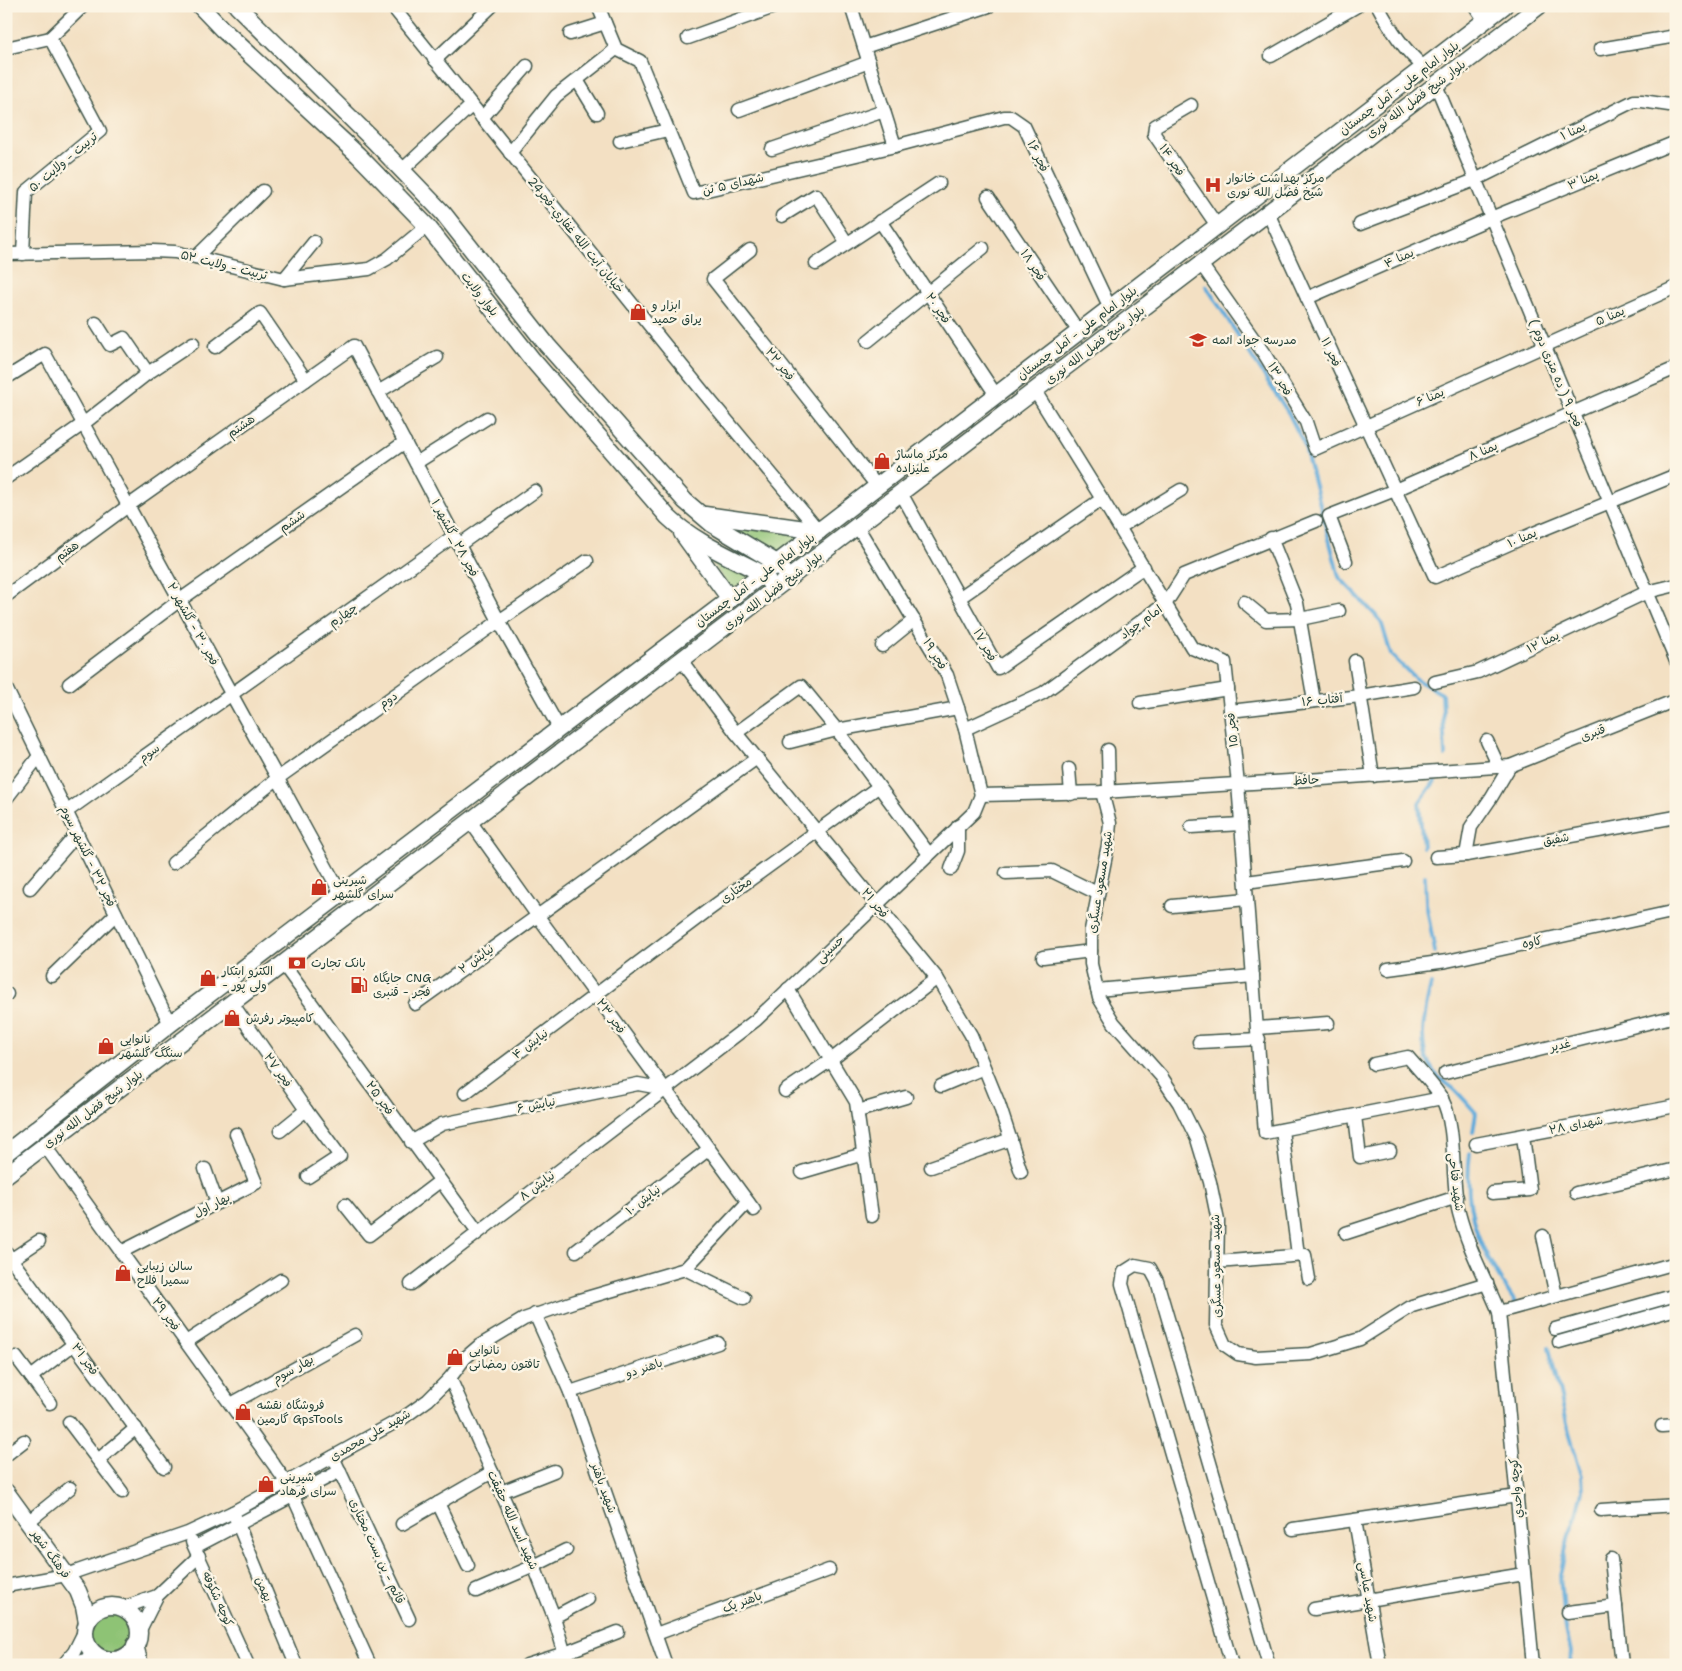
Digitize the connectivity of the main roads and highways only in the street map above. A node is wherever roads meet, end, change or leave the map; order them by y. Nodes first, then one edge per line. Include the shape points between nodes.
1 (200, 6) edge
2 (236, 6) edge
3 (1504, 6) edge
4 (1512, 6) edge
5 (1539, 6) edge
6 (1473, 56) junction
7 (1310, 155) junction
8 (1323, 170) junction
9 (706, 519) junction
10 (676, 525) junction
11 (819, 532) junction
12 (699, 539) junction
13 (777, 563) junction
14 (763, 574) junction
15 (789, 578) junction
16 (775, 588) junction
17 (730, 599) junction
18 (630, 674) junction
19 (641, 691) junction
20 (595, 701) junction
21 (606, 718) junction
22 (6, 1153) edge
23 (6, 1175) edge
24 (6, 1492) edge
25 (78, 1591) junction
26 (114, 1607) junction
27 (86, 1626) junction
28 (137, 1639) junction
29 (113, 1661) edge
30 (140, 1665) edge

1 - 10 main road, بلوار ولایت via 358,154 427,226 531,358
2 - 9 main road, بلوار ولایت via 442,213 547,345 685,501
3 - 7 main road, بلوار امام علی - آمل چمستان
4 - 6 main road via 1515,12 1480,39
5 - 6 main road, بلوار شیخ فضل الله نوری
6 - 8 main road, بلوار شیخ فضل الله نوری
7 - 8 main road
7 - 11 main road, بلوار امام علی - آمل چمستان
8 - 15 main road, بلوار شیخ فضل الله نوری
9 - 11 main road
9 - 12 main road via 713,529 708,537
9 - 13 main road, بلوار ولایت
10 - 12 main road, بلوار ولایت
10 - 17 main road
11 - 13 main road, بلوار امام علی - آمل چمستان
12 - 14 main road, بلوار ولایت
13 - 14 main road, بلوار امام علی - آمل چمستان
13 - 15 main road
14 - 16 main road
14 - 17 main road, بلوار امام علی - آمل چمستان
15 - 16 main road, بلوار شیخ فضل الله نوری
16 - 19 main road, بلوار شیخ فضل الله نوری
17 - 18 main road, بلوار امام علی - آمل چمستان
18 - 19 main road via 629,682
18 - 20 main road, بلوار امام علی - آمل چمستان
19 - 21 main road, بلوار شیخ فضل الله نوری
20 - 21 main road via 606,711
20 - 22 main road, بلوار امام علی - آمل چمستان
21 - 23 main road, بلوار شیخ فضل الله نوری
24 - 25 main road, فرهنگ شهر
25 - 26 main road
25 - 27 main road via 84,1606
26 - 27 main road via 92,1615
26 - 28 main road via 129,1612 134,1618
27 - 29 main road via 92,1651
28 - 29 main road via 126,1655
28 - 30 main road

